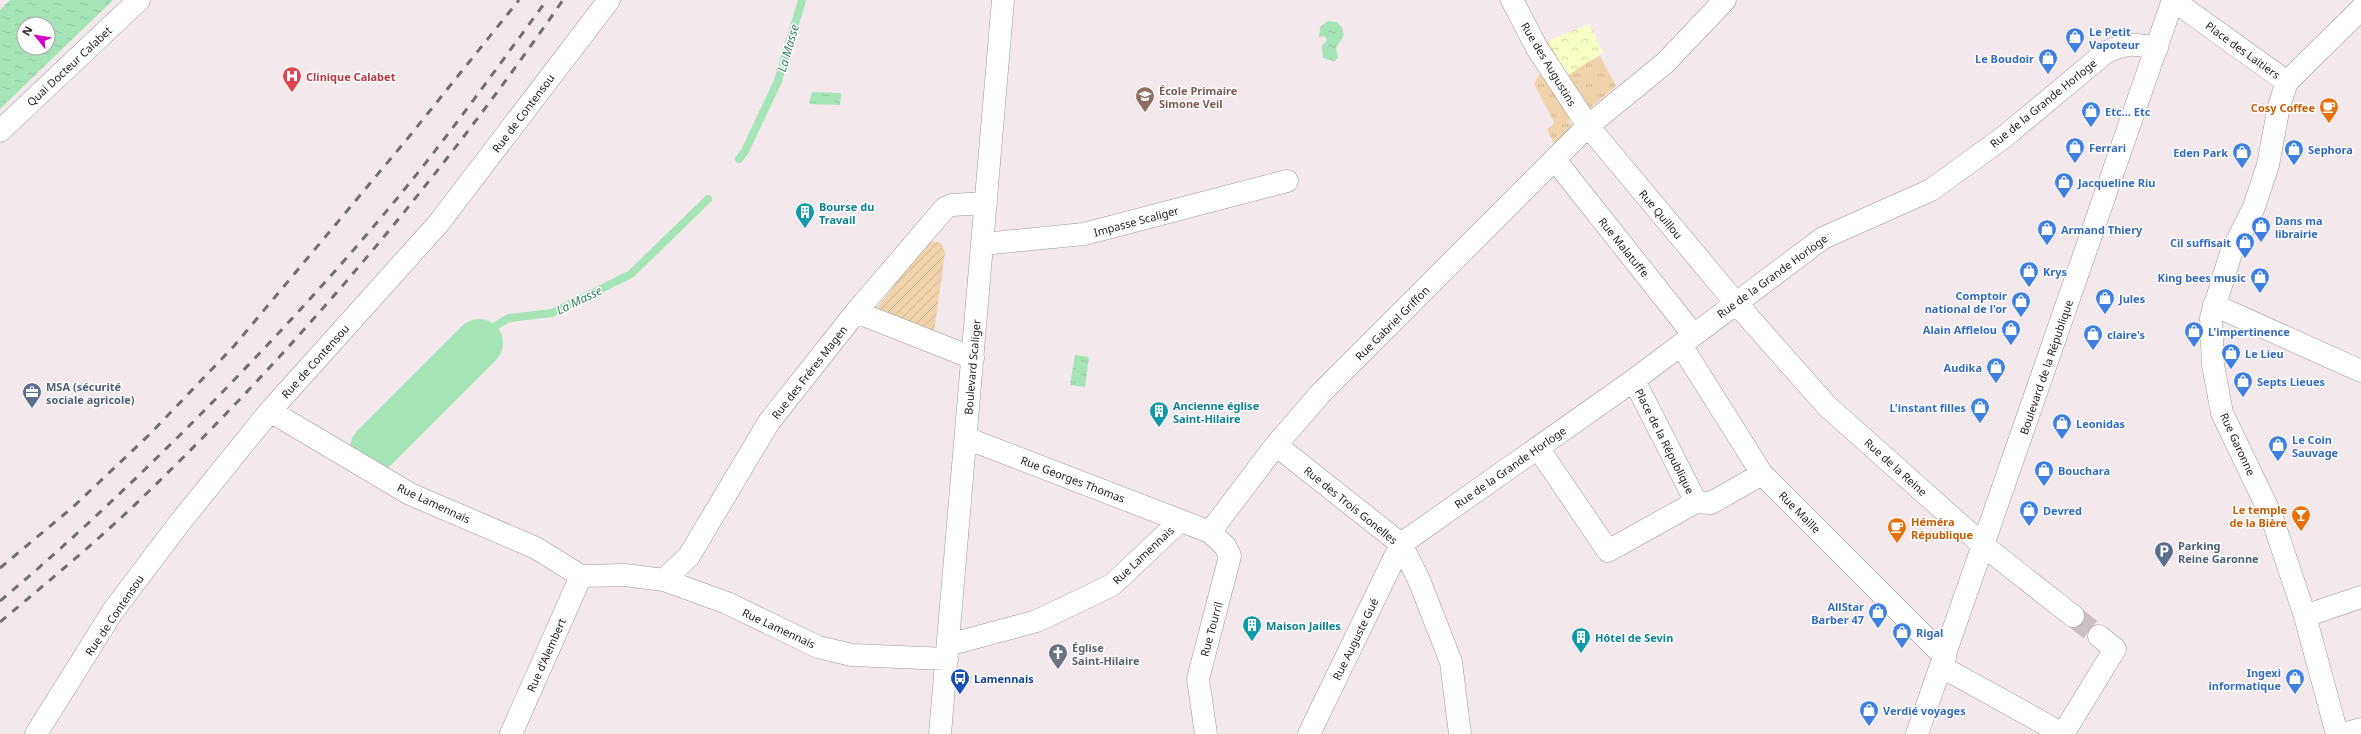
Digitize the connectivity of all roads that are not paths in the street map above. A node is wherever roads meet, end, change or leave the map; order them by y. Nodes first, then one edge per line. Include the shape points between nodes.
1 (138, 0) edge
2 (609, 0) edge
3 (1003, 0) edge
4 (1512, 0) edge
5 (1725, 0) edge
6 (2173, 0) edge
7 (2361, 9) edge
8 (2156, 48) junction
9 (2287, 82) junction
10 (1588, 126) junction
11 (0, 131) edge
12 (1555, 160) junction
13 (1287, 181) dead end
14 (986, 203) junction
15 (983, 244) junction
16 (1734, 302) junction
17 (2214, 305) junction
18 (856, 312) junction
19 (1687, 339) junction
20 (973, 358) junction
21 (2361, 372) edge
22 (1634, 380) junction
23 (270, 412) junction
24 (966, 438) junction
25 (1276, 445) junction
26 (1538, 448) junction
27 (1762, 474) junction
28 (1696, 502) junction
29 (1180, 521) junction
30 (1210, 532) junction
31 (1401, 544) junction
32 (1984, 546) junction
33 (581, 576) junction
34 (664, 580) junction
35 (2361, 597) edge
36 (2073, 616) tunnel mouth
37 (2305, 616) junction
38 (2099, 636) tunnel mouth
39 (948, 652) junction
40 (1944, 662) junction
41 (2361, 729) edge
42 (36, 734) edge
43 (511, 734) edge
44 (940, 734) edge
45 (1206, 734) edge
46 (1309, 734) edge
47 (1460, 734) edge
48 (1917, 734) edge
49 (2063, 734) edge
50 (2337, 734) edge
51 (2343, 734) edge

1 - 11 street, Quai Docteur Calabet
2 - 23 street, Rue de Contensou via 438,224
3 - 14 street, Boulevard Scaliger
4 - 10 street, Rue des Augustins via 1537,48
5 - 10 street, Rue Gabriel Griffon via 1665,63
6 - 8 street, Boulevard de la République
6 - 9 street, Place des Laitiers
7 - 9 street, Place des Laitiers
8 - 16 street, Rue de la Grande Horloge via 2130,43 2121,44 2105,53 2004,137 1931,190 1823,238
8 - 32 street, Boulevard de la République
9 - 17 street, Rue Garonne via 2279,106 2268,165 2256,200 2231,253
10 - 12 street, Rue Gabriel Griffon
10 - 16 street, Rue Quillou
12 - 19 street, Rue Malatuffe
12 - 25 street, Rue Gabriel Griffon via 1321,393
13 - 15 street, Impasse Scaliger via 1084,234
14 - 15 street, Boulevard Scaliger
14 - 18 street, Rue des Fréres Magen via 952,205 944,208
15 - 20 street, Boulevard Scaliger
16 - 19 street, Rue de la Grande Horloge
16 - 32 street, Rue de la Reine via 1827,406
17 - 21 street
17 - 37 street, Rue Garonne via 2211,318 2213,365 2222,413 2271,515
18 - 20 street
18 - 34 street, Rue des Fréres Magen via 769,422 689,556
19 - 22 street, Rue de la Grande Horloge
19 - 27 street, Rue Maille
20 - 24 street, Boulevard Scaliger
22 - 26 street, Rue de la Grande Horloge
22 - 28 street, Place de la République
23 - 33 street, Rue Lamennais via 410,494 536,548
23 - 42 street, Rue de Contensou via 181,521 113,611
24 - 29 street, Rue Georges Thomas
24 - 39 street, Boulevard Scaliger
25 - 30 street, Rue Gabriel Griffon
25 - 31 street, Rue des Trois Gonelles
26 - 28 street, Place de la République via 1608,551
26 - 31 street, Rue de la Grande Horloge
27 - 28 street, Place de la République via 1710,503
27 - 40 street, Rue Maille
29 - 30 street, Rue Georges Thomas
29 - 39 street, Rue Lamennais via 1112,585 1037,621
30 - 45 street, Rue Tourril via 1225,546 1230,556 1198,679
31 - 46 street, Rue Auguste Gué
31 - 47 street, Rue des Trois Gonelles via 1419,580 1451,662
32 - 36 street, Rue de la Reine
32 - 40 street, Boulevard de la République
33 - 34 street, Rue Lamennais via 624,575
33 - 43 street, Rue d'Alembert
34 - 39 street, Rue Lamennais via 727,603 818,647 852,655
35 - 37 street
37 - 50 street, Rue Garonne
38 - 49 street via 2116,649
39 - 44 street, Boulevard Scaliger
40 - 48 street, Boulevard de la République
40 - 49 street, Rue Maille
41 - 51 street

